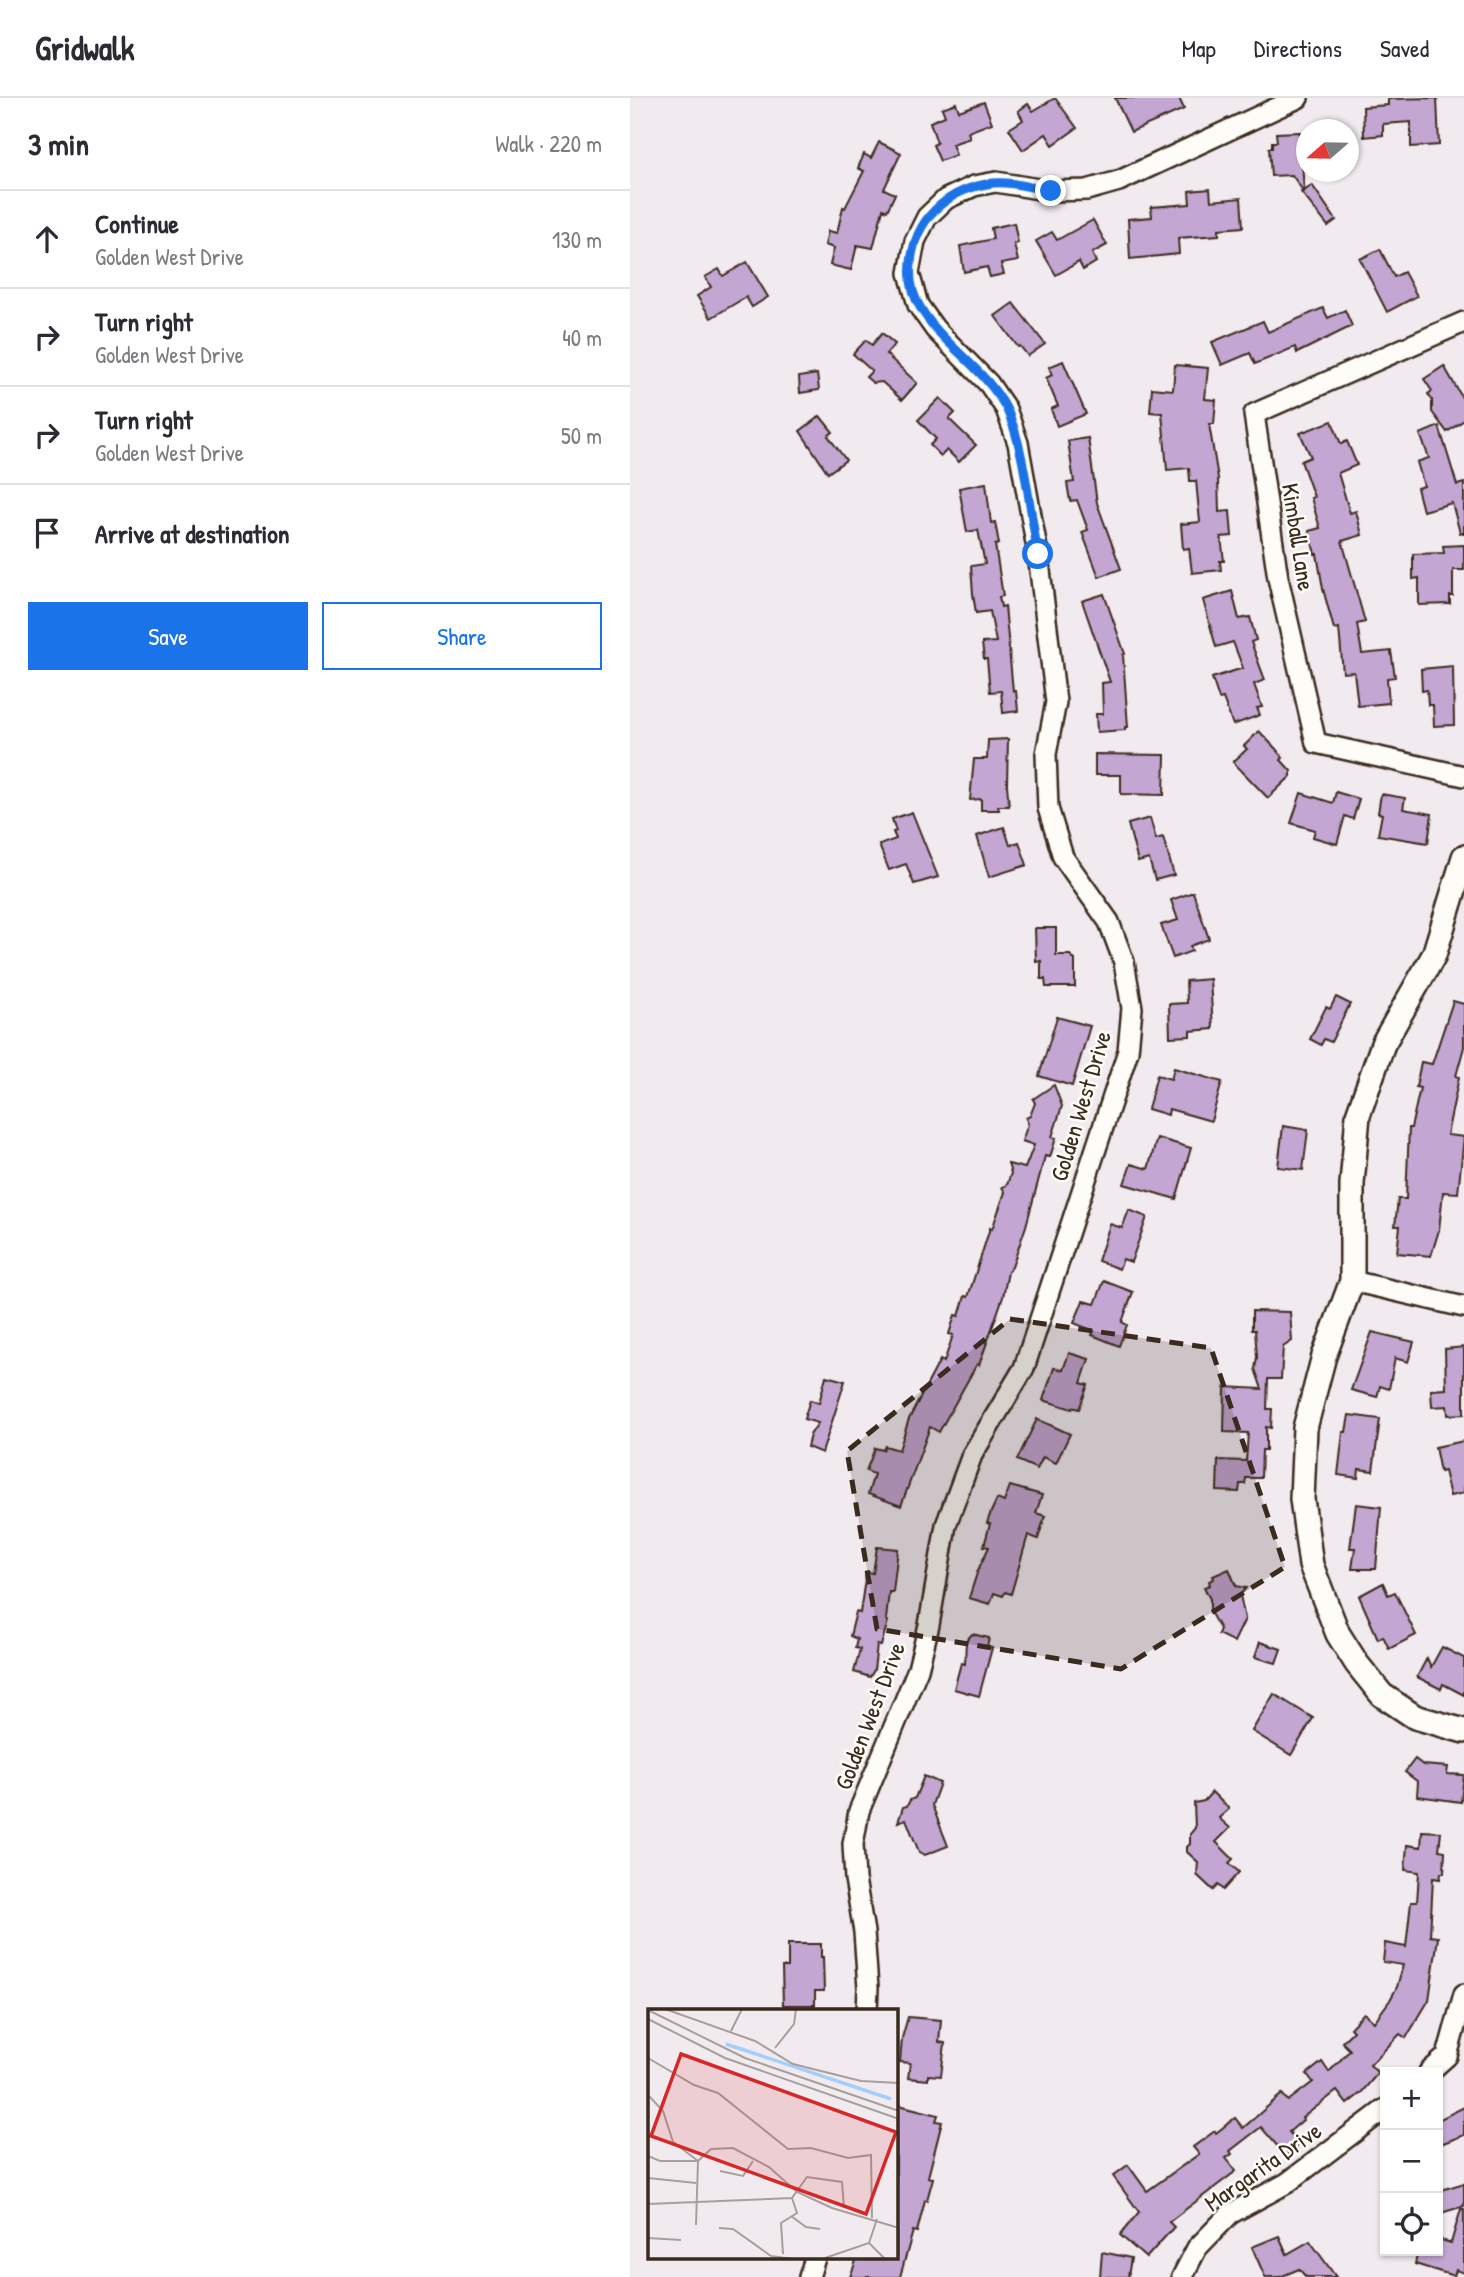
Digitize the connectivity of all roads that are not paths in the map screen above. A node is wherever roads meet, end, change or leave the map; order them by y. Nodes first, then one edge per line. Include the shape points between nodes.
1 (1298, 98) edge
2 (1464, 322) edge
3 (1464, 776) edge
4 (1464, 858) edge
5 (1352, 1281) junction
6 (1464, 1307) edge
7 (1464, 1731) edge
8 (1464, 1994) edge
9 (867, 2009) edge
10 (1435, 2067) edge
11 (1380, 2113) edge
12 (814, 2260) edge
13 (809, 2277) edge
14 (1182, 2277) edge

1 - 9 street, Golden West Drive via 1119,181 1087,190 1051,191 996,182 974,186 936,208 915,241 909,273 918,305 989,384 1006,409 1018,443 1038,554 1056,702 1046,754 1048,808 1062,857 1108,922 1124,962 1132,1008 1128,1051 1024,1368 972,1455 946,1525 918,1669 859,1811 853,1844
2 - 3 street, Kimball Lane via 1254,414 1278,578 1316,743
4 - 5 street via 1434,955 1383,1044 1358,1115 1352,1184
5 - 6 street
5 - 7 street via 1304,1428 1302,1499 1311,1564 1338,1634 1382,1695 1415,1717
8 - 10 street via 1447,2056
11 - 14 street, Margarita Drive via 1287,2183 1230,2214 1197,2248
12 - 13 street

